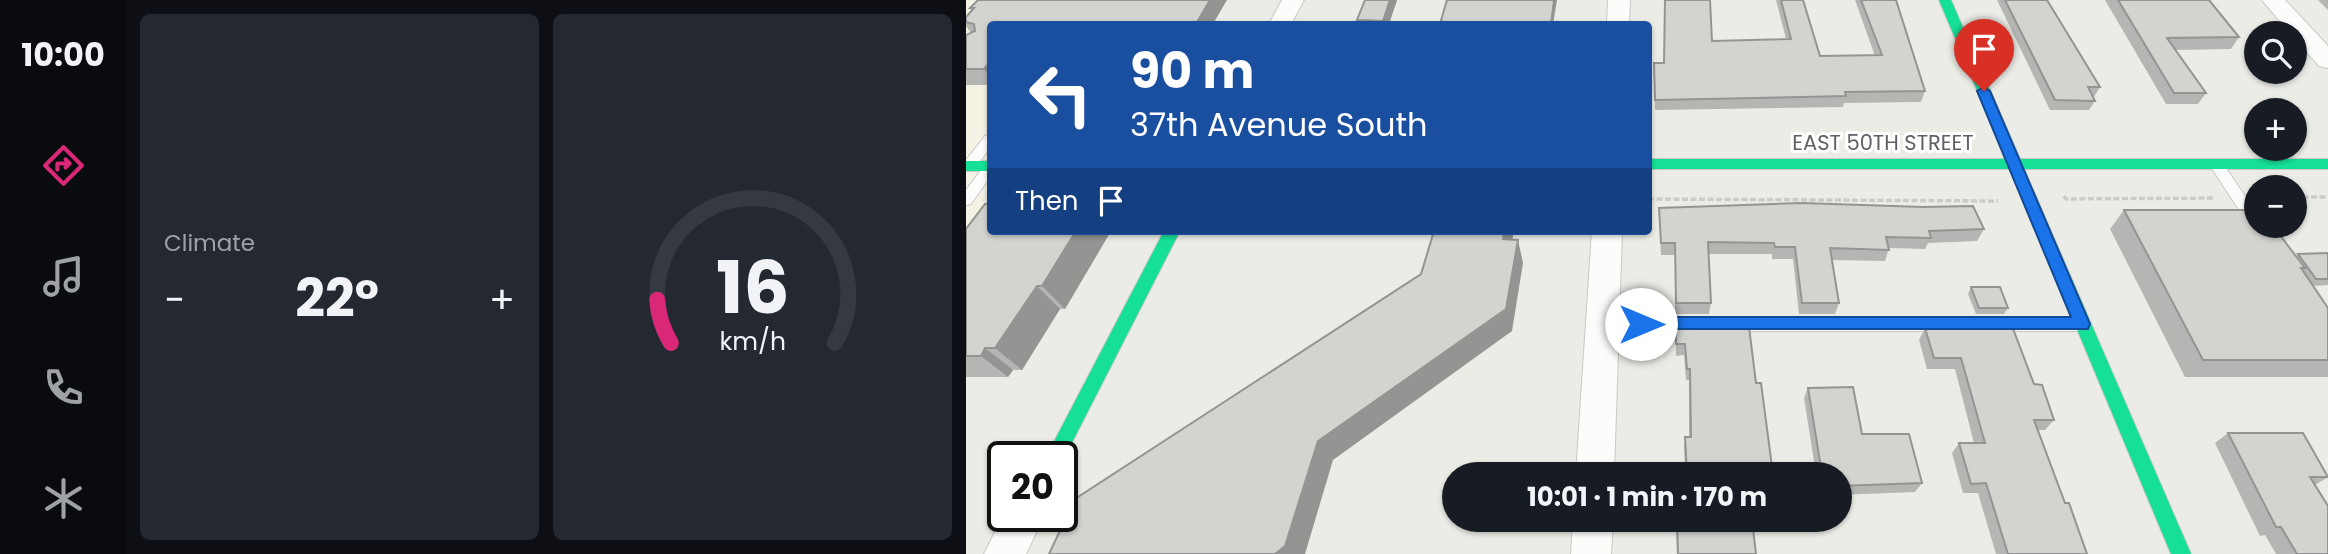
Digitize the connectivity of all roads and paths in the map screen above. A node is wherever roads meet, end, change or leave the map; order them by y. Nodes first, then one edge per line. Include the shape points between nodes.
1 (1293, 0) edge
2 (1619, 0) edge
3 (1945, 0) edge
4 (2273, 0) edge
5 (1282, 21) edge
6 (1618, 21) edge
7 (2328, 61) edge
8 (987, 143) edge
9 (2328, 163) edge
10 (1652, 164) edge
11 (2015, 164) junction
12 (2216, 164) junction
13 (968, 166) edge
14 (987, 167) edge
15 (987, 171) edge
16 (2004, 195) dead end
17 (2063, 196) dead end
18 (2238, 197) junction
19 (2307, 197) edge
20 (2328, 197) edge
21 (1652, 199) edge
22 (966, 200) edge
23 (2244, 206) edge
24 (1170, 235) edge
25 (1608, 235) edge
26 (1603, 324) junction
27 (2082, 324) junction
28 (1063, 441) edge
29 (1596, 462) edge
30 (1016, 532) edge
31 (1592, 532) edge
32 (1004, 554) edge
33 (1591, 554) edge
34 (2181, 554) edge

1 - 5 street
2 - 6 street
3 - 11 street
4 - 7 street
8 - 13 lane
9 - 12 street, EAST 50TH STREET
10 - 11 street, EAST 50TH STREET
11 - 12 street, EAST 50TH STREET
11 - 27 street
12 - 18 lane
13 - 14 street
15 - 22 lane
16 - 21 path via 2005,201
17 - 18 path
18 - 23 lane
19 - 20 path
24 - 28 street
25 - 26 street
26 - 27 lane
26 - 29 street
27 - 34 street
30 - 32 street
31 - 33 street

